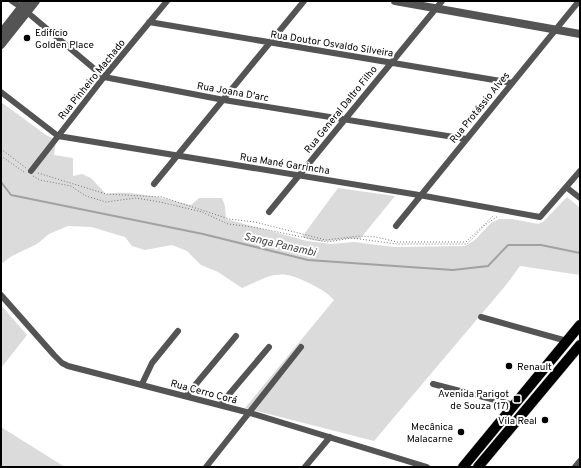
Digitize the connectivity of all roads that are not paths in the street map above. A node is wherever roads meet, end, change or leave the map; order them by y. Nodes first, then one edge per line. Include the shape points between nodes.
1 (12, 1) edge
2 (36, 1) edge
3 (167, 1) edge
4 (304, 1) edge
5 (395, 1) edge
6 (442, 1) edge
7 (579, 1) edge
8 (25, 7) edge
9 (436, 9) junction
10 (149, 22) junction
11 (555, 30) junction
12 (1, 33) edge
13 (580, 34) edge
14 (268, 44) junction
15 (1, 45) edge
16 (392, 63) junction
17 (104, 77) junction
18 (512, 83) junction
19 (1, 92) edge
20 (224, 100) junction
21 (345, 120) junction
22 (58, 136) junction
23 (466, 139) junction
24 (177, 156) junction
25 (31, 171) road end
26 (580, 171) edge
27 (299, 176) junction
28 (154, 184) dead end
29 (566, 187) junction
30 (419, 195) junction
31 (580, 198) edge
32 (269, 212) dead end
33 (396, 226) dead end
34 (1, 295) edge
35 (482, 317) dead end
36 (580, 325) edge
37 (178, 331) dead end
38 (236, 336) dead end
39 (567, 341) junction
40 (580, 345) edge
41 (268, 347) dead end
42 (301, 347) dead end
43 (558, 352) junction
44 (550, 381) junction
45 (142, 384) junction
46 (433, 384) dead end
47 (186, 396) junction
48 (514, 405) junction
49 (220, 406) junction
50 (250, 413) junction
51 (330, 437) junction
52 (483, 442) junction
53 (580, 461) edge
54 (206, 467) edge
55 (305, 467) edge
56 (427, 467) edge
57 (463, 467) edge
58 (467, 467) edge
59 (478, 467) edge
60 (575, 467) edge

1 - 8 street, Rua Joana D'arc
2 - 8 street
3 - 10 street, Rua Pinheiro Machado
4 - 14 street
5 - 9 street
6 - 9 street, Rua General Daltro Filho
7 - 11 street, Rua Protássio Alves
8 - 12 street
8 - 15 street
8 - 17 street, Rua Joana D'arc
9 - 11 street
9 - 16 street, Rua General Daltro Filho
10 - 14 street, Rua Doutor Osvaldo Silveira
10 - 17 street, Rua Pinheiro Machado
11 - 13 street
11 - 18 street, Rua Protássio Alves
14 - 16 street, Rua Doutor Osvaldo Silveira
14 - 20 street
16 - 18 street, Rua Doutor Osvaldo Silveira
16 - 21 street, Rua General Daltro Filho
17 - 20 street, Rua Joana D'arc
17 - 22 street, Rua Pinheiro Machado
18 - 23 street, Rua Protássio Alves
19 - 22 street, Rua Mané Garrincha
20 - 21 street, Rua Joana D'arc
20 - 24 street
21 - 23 street, Rua Joana D'arc
21 - 27 street, Rua General Daltro Filho
22 - 24 street, Rua Mané Garrincha
22 - 25 street, Rua Pinheiro Machado
23 - 30 street, Rua Protássio Alves
24 - 27 street, Rua Mané Garrincha
24 - 28 street
26 - 29 street
27 - 30 street, Rua Mané Garrincha
27 - 32 street, Rua General Daltro Filho
29 - 30 street, Rua Mané Garrincha via 540,217
29 - 31 street
30 - 33 street, Rua Protássio Alves
34 - 45 street, Rua Cerro Corá via 62,363
35 - 39 street
36 - 39 main road
37 - 45 street via 152,363
38 - 47 street
39 - 43 main road
40 - 44 main road
41 - 49 street
42 - 50 street
43 - 44 main road via 543,376 543,380
43 - 48 main road
44 - 59 main road
45 - 47 street, Rua Cerro Corá
46 - 48 street
47 - 49 street, Rua Cerro Corá
48 - 52 main road
49 - 50 street, Rua Cerro Corá
50 - 51 street, Rua Cerro Corá
50 - 54 street
51 - 55 street
51 - 56 street, Rua Cerro Corá
52 - 57 main road
52 - 58 main road
53 - 60 street

